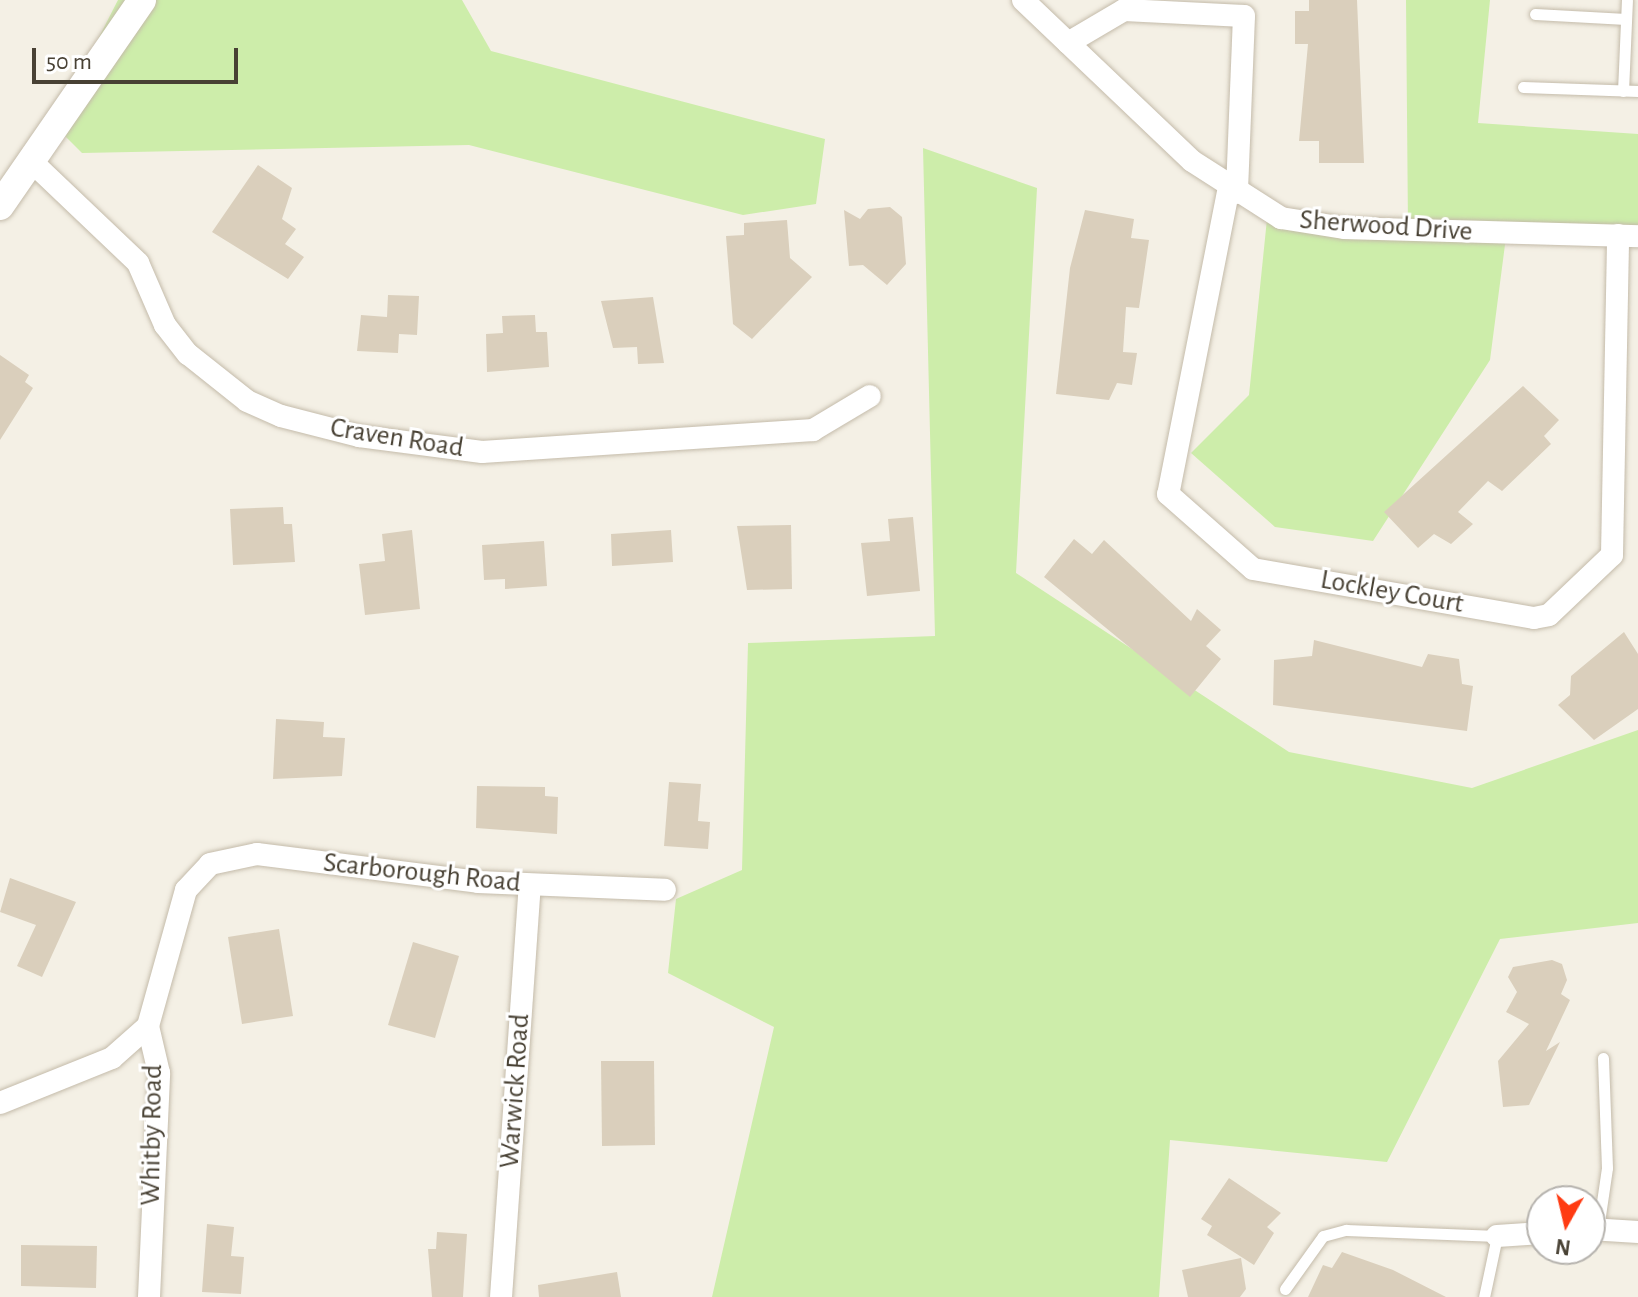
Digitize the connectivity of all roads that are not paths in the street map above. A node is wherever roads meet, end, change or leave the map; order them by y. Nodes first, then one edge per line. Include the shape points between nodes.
1 (142, 0) edge
2 (1023, 0) edge
3 (1627, 0) edge
4 (1535, 14) dead end
5 (1626, 19) junction
6 (1068, 43) junction
7 (1523, 87) dead end
8 (1623, 91) junction
9 (1638, 91) edge
10 (31, 161) junction
11 (1233, 190) junction
12 (0, 206) edge
13 (1628, 236) edge
14 (870, 396) dead end
15 (190, 885) joint
16 (530, 885) junction
17 (665, 890) dead end
18 (148, 1026) junction
19 (1603, 1058) dead end
20 (0, 1103) edge
21 (1603, 1185) edge
22 (1606, 1230) edge
23 (1638, 1232) edge
24 (1526, 1234) edge
25 (1497, 1236) junction
26 (1285, 1289) dead end
27 (149, 1297) edge
28 (501, 1297) edge
29 (1484, 1297) edge

1 - 10 street
2 - 6 street, Sherwood Drive
3 - 5 lane
4 - 5 lane
5 - 8 lane
6 - 11 street, Sherwood Drive
6 - 11 street via 1124,10 1244,16
7 - 8 lane
8 - 9 lane
10 - 12 street
10 - 14 street, Craven Road via 138,263 165,325 188,354 236,394 281,416 359,436 482,452 813,430
11 - 13 street, Sherwood Drive via 1307,225
11 - 13 street, Lockley Court via 1168,494 1253,569 1534,618 1549,615 1612,555
15 - 16 street, Scarborough Road via 210,864 257,854
15 - 18 street, Whitby Road
16 - 17 street, Scarborough Road
16 - 28 street, Warwick Road
18 - 20 street via 112,1058
18 - 27 street, Whitby Road via 159,1073
19 - 21 lane
22 - 23 street
24 - 25 street
25 - 26 lane via 1346,1230 1323,1236
25 - 29 lane

